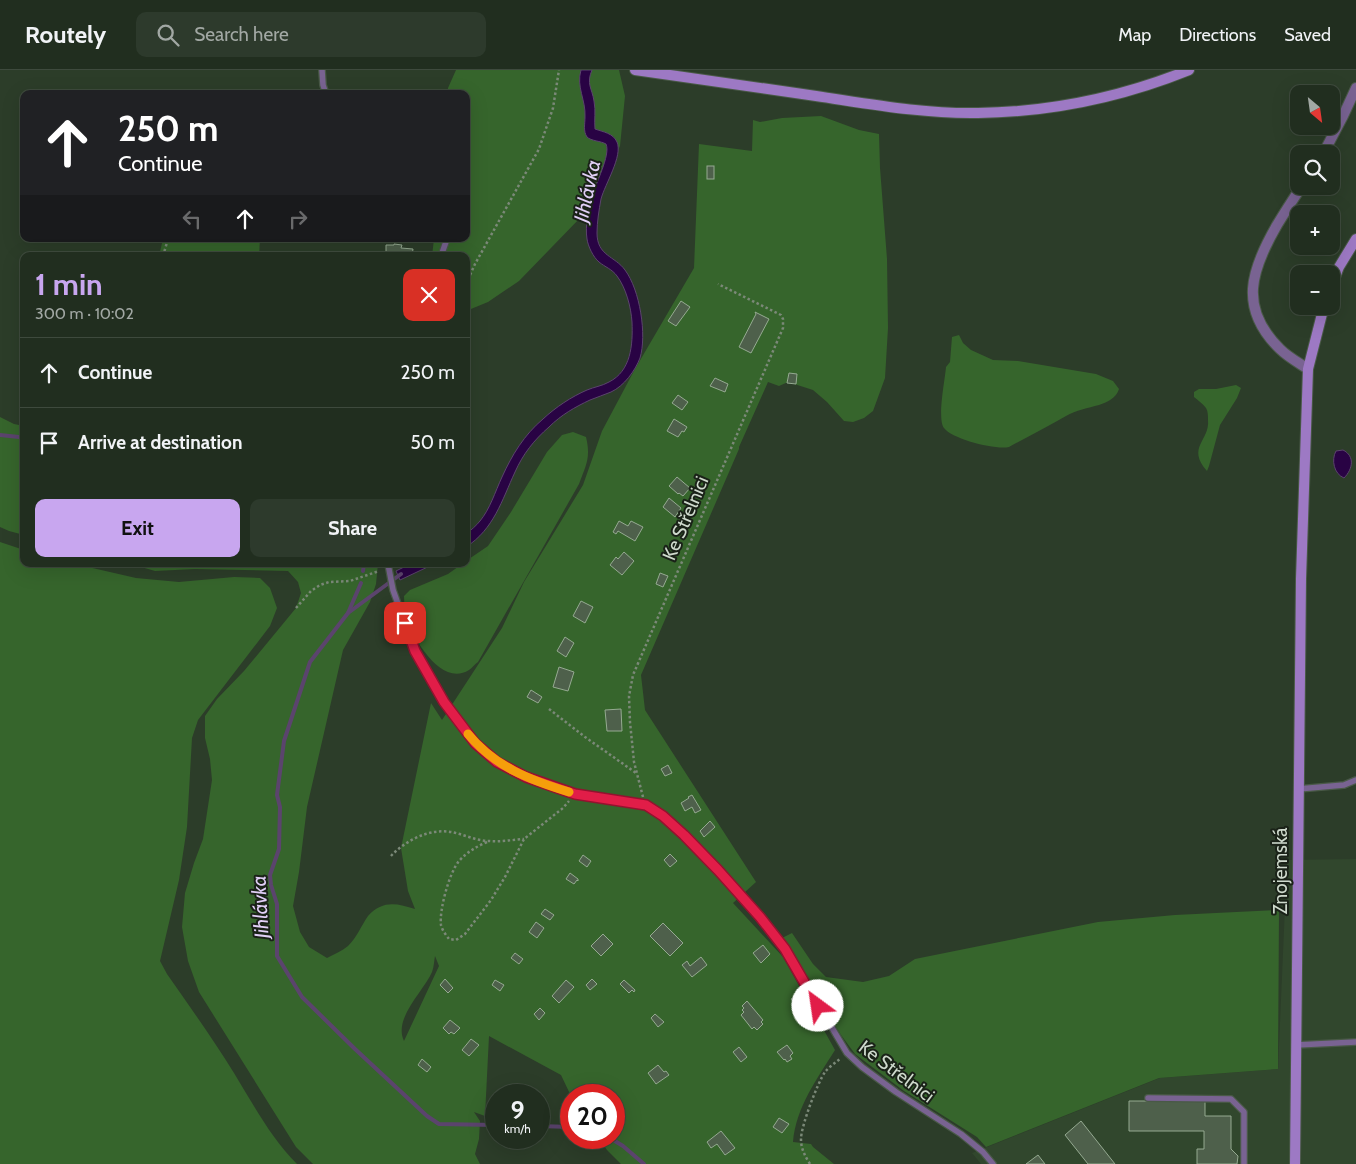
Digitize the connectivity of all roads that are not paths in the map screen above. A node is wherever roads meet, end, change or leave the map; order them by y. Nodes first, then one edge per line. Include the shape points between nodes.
1 (322, 70) edge
2 (635, 70) edge
3 (1189, 70) edge
4 (1356, 88) edge
5 (324, 90) edge
6 (1328, 145) edge
7 (1296, 195) edge
8 (1356, 239) edge
9 (1340, 267) edge
10 (1322, 315) edge
11 (1308, 369) junction
12 (388, 568) edge
13 (1356, 780) edge
14 (1298, 789) junction
15 (1356, 1042) edge
16 (1296, 1045) junction
17 (1148, 1098) dead end
18 (992, 1164) edge
19 (1244, 1164) edge
20 (1295, 1164) edge

1 - 5 lane
2 - 3 main road via 914,110 978,113 1040,109 1088,101
4 - 6 street
7 - 11 street via 1267,242 1254,275 1253,305 1259,321 1280,350
8 - 9 main road
10 - 11 main road, Znojemská
11 - 14 main road, Znojemská
12 - 18 lane, Ke Střelnici via 415,651 444,702 475,743 497,762 526,777 575,794 646,805 663,816 718,870 785,949 847,1053 896,1092 961,1134
13 - 14 lane
14 - 16 main road, Znojemská
15 - 16 lane
16 - 20 main road, Znojemská
17 - 19 lane via 1231,1099 1244,1112

